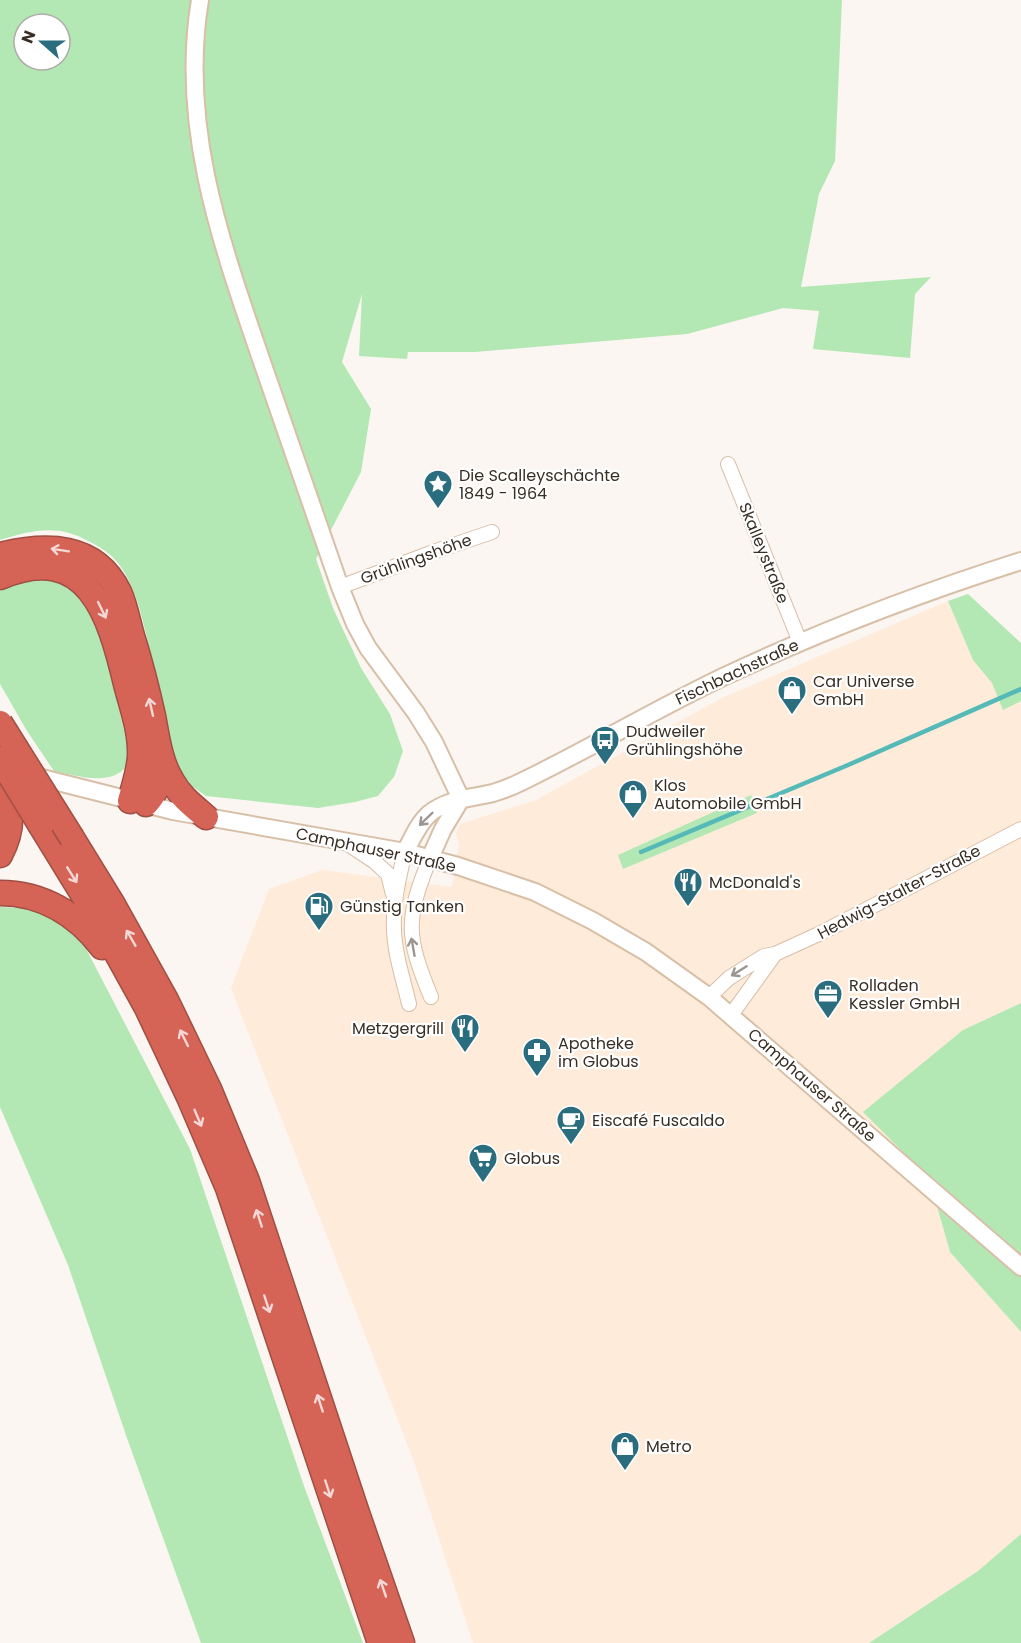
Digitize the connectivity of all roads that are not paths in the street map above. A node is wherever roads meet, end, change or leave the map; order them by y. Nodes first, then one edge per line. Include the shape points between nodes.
1 (200, 0) edge
2 (728, 464) dead end
3 (492, 532) dead end
4 (0, 555) edge
5 (1021, 561) edge
6 (0, 577) edge
7 (340, 587) junction
8 (800, 642) junction
9 (0, 723) edge
10 (0, 759) edge
11 (164, 764) junction
12 (0, 768) edge
13 (0, 780) edge
14 (461, 799) junction
15 (138, 803) junction
16 (206, 817) junction
17 (1021, 829) edge
18 (344, 841) junction
19 (405, 852) junction
20 (0, 855) edge
21 (430, 858) junction
22 (0, 893) edge
23 (394, 901) junction
24 (775, 954) junction
25 (431, 997) dead end
26 (709, 997) junction
27 (409, 1004) dead end
28 (147, 1008) junction
29 (731, 1015) junction
30 (1021, 1268) edge
31 (380, 1643) edge
32 (402, 1643) edge

1 - 7 street via 195,69 208,194 234,282
2 - 8 street, Skalleystraße
3 - 7 street, Grühlingshöhe
11 -> 4 highway via 120,593 108,575 79,554 61,549 28,548
5 - 8 street, Fischbachstraße via 936,588
6 -> 15 highway via 26,569 61,571 86,586 98,601 118,649 138,736
7 - 14 street via 368,648 434,742
8 - 14 street, Fischbachstraße via 678,699 519,783
32 -> 9 highway, bridge via 247,1181 209,1089 166,1000 112,903
10 -> 28 highway, bridge via 96,914
11 - 15 highway via 154,796
11 - 16 highway via 184,798
12 - 15 street, Camphauser Straße
13 - 20 highway via 11,813 7,842
14 -> 19 street, Fischbachstraße via 430,813
14 - 21 street
15 - 16 street, Camphauser Straße
16 - 18 street, Camphauser Straße
17 - 24 street, Hedwig-Stalter-Straße
18 - 19 street, Camphauser Straße
18 - 23 street, Fischbachstraße via 388,874
19 - 21 street, Camphauser Straße
19 - 23 street, Fischbachstraße
25 -> 21 street via 417,964 411,934 416,894
21 - 26 street, Camphauser Straße via 535,892 646,952
22 - 28 highway via 29,896 76,918
23 - 27 street, Fischbachstraße via 396,948
24 -> 26 street, Hedwig-Stalter-Straße via 764,956 729,978
24 - 29 street, Hedwig-Stalter-Straße
26 - 29 street, Camphauser Straße
28 -> 31 highway via 228,1188
29 - 30 street, Camphauser Straße

